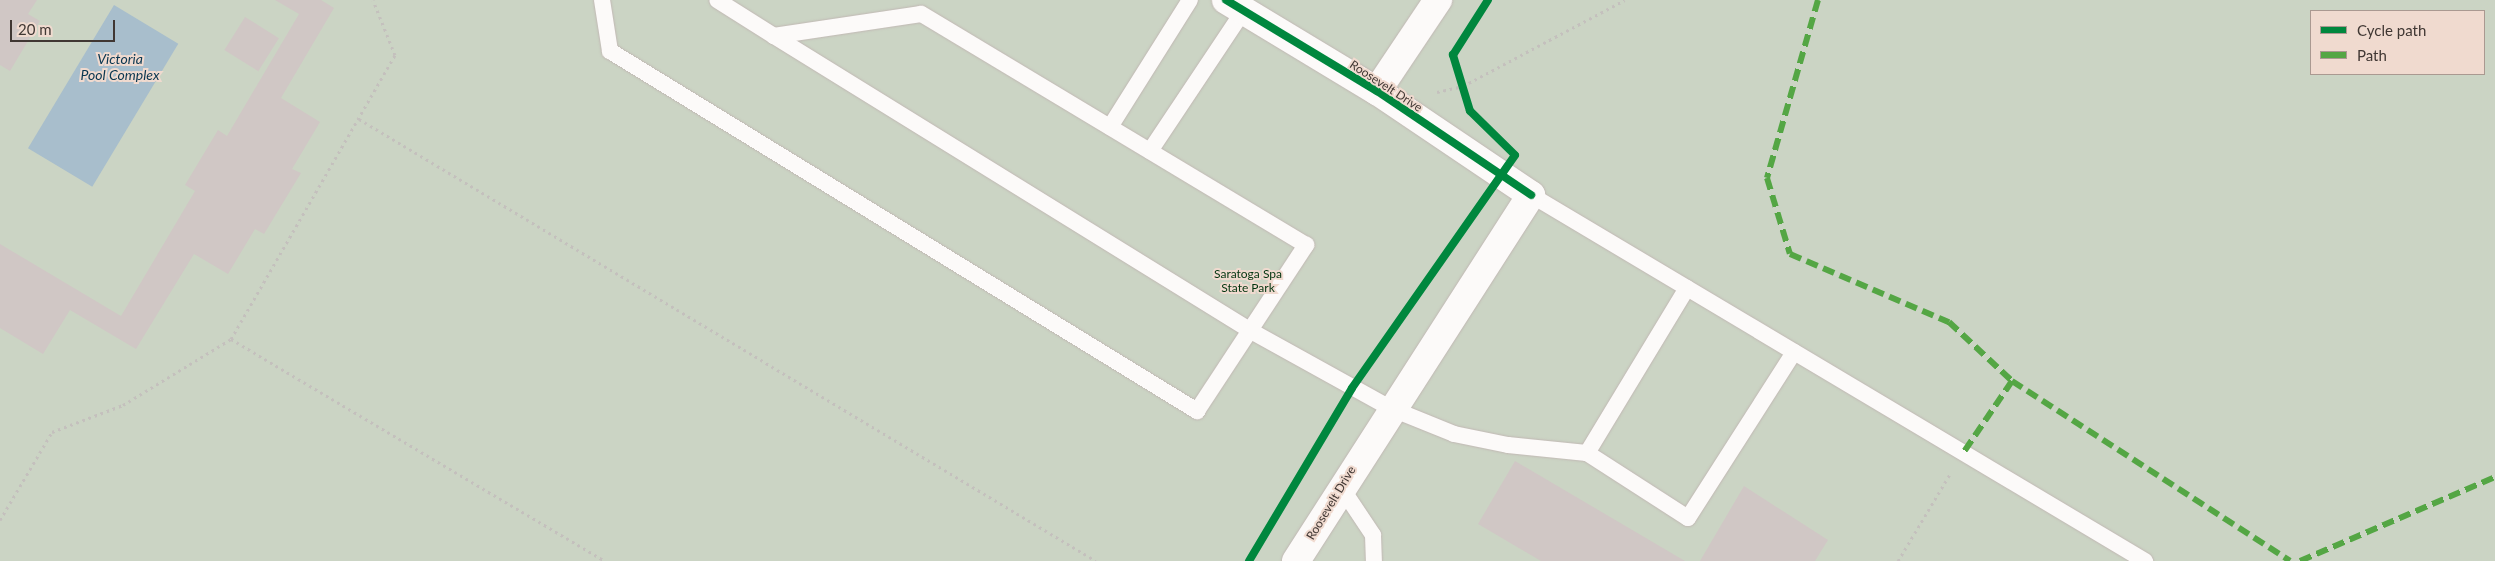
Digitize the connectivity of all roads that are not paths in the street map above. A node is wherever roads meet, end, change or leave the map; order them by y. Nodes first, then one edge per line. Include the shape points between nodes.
1 (602, 0) edge
2 (717, 0) edge
3 (1190, 0) edge
4 (1438, 0) edge
5 (1235, 5) edge
6 (774, 36) junction
7 (1377, 92) junction
8 (1110, 127) junction
9 (1150, 151) junction
10 (1531, 195) junction
11 (1687, 288) junction
12 (1250, 331) junction
13 (1794, 352) junction
14 (1390, 408) junction
15 (1588, 453) junction
16 (1341, 487) junction
17 (1296, 561) edge
18 (1374, 561) edge
19 (2145, 561) edge

1 - 12 lane via 610,52 1197,411
2 - 6 lane
3 - 8 lane
4 - 7 street
5 - 7 street, Roosevelt Drive
5 - 9 lane
6 - 8 lane via 921,14
6 - 12 lane
7 - 10 street, Roosevelt Drive
8 - 9 lane
9 - 12 lane via 1306,245
10 - 11 lane
10 - 14 street, Roosevelt Drive
11 - 13 lane
11 - 15 lane
12 - 14 lane
13 - 15 lane via 1688,518
13 - 19 lane
14 - 15 lane via 1454,434
14 - 16 street, Roosevelt Drive
16 - 17 street, Roosevelt Drive
16 - 18 lane via 1373,535

